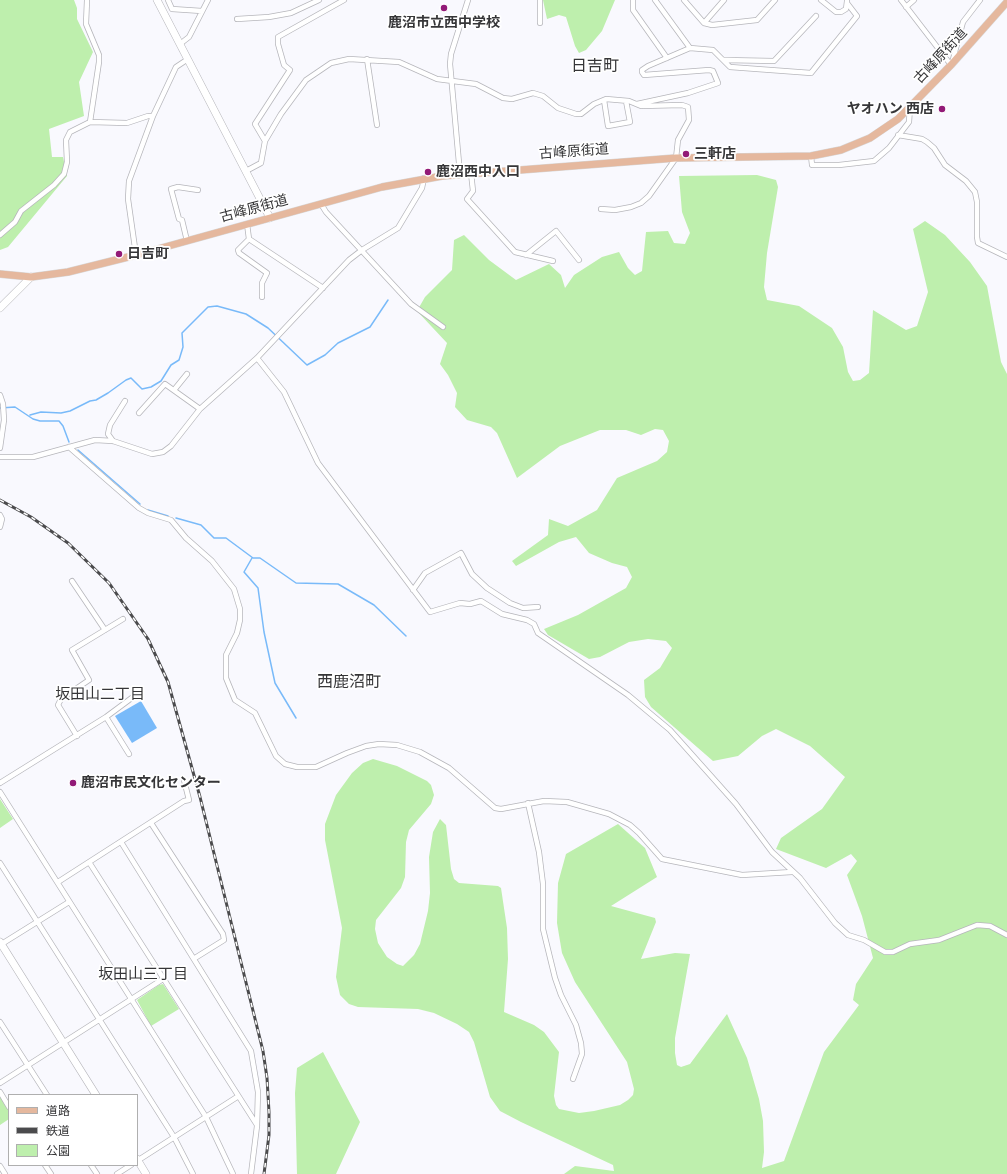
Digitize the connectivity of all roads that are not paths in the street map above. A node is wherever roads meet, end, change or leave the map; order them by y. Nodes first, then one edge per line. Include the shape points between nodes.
1 (87, 0) edge
2 (157, 0) edge
3 (168, 0) edge
4 (208, 0) edge
5 (319, 0) edge
6 (344, 0) edge
7 (468, 0) edge
8 (540, 0) edge
9 (633, 0) edge
10 (655, 0) edge
11 (684, 0) edge
12 (724, 0) edge
13 (775, 0) edge
14 (821, 0) edge
15 (900, 0) edge
16 (914, 0) edge
17 (980, 0) edge
18 (847, 1) edge
19 (1007, 2) edge
20 (906, 7) junction
21 (202, 11) junction
22 (816, 16) dead end
23 (237, 19) dead end
24 (540, 23) dead end
25 (704, 23) junction
26 (180, 44) junction
27 (690, 48) junction
28 (667, 58) junction
29 (188, 59) junction
30 (367, 59) junction
31 (724, 60) junction
32 (951, 65) junction
33 (451, 81) junction
34 (604, 100) junction
35 (626, 101) junction
36 (636, 104) junction
37 (910, 108) junction
38 (153, 116) junction
39 (90, 122) junction
40 (377, 125) dead end
41 (898, 135) junction
42 (264, 141) junction
43 (810, 156) junction
44 (676, 158) junction
45 (246, 171) junction
46 (471, 173) junction
47 (460, 174) junction
48 (424, 178) junction
49 (198, 190) dead end
50 (321, 204) junction
51 (601, 209) dead end
52 (270, 218) junction
53 (247, 224) junction
54 (0, 235) edge
55 (249, 239) junction
56 (187, 241) junction
57 (362, 250) junction
58 (136, 255) junction
59 (526, 255) junction
60 (1007, 257) edge
61 (579, 260) dead end
62 (553, 261) dead end
63 (0, 274) edge
64 (31, 277) junction
65 (323, 288) junction
66 (262, 297) dead end
67 (0, 308) edge
68 (443, 327) dead end
69 (257, 358) junction
70 (186, 374) dead end
71 (174, 390) junction
72 (0, 395) edge
73 (125, 401) dead end
74 (200, 409) junction
75 (139, 413) dead end
76 (113, 441) junction
77 (69, 447) junction
78 (0, 448) edge
79 (0, 457) edge
80 (0, 515) edge
81 (0, 527) edge
82 (72, 581) dead end
83 (413, 590) junction
84 (538, 607) dead end
85 (123, 619) dead end
86 (105, 630) junction
87 (133, 697) dead end
88 (106, 717) junction
89 (77, 736) junction
90 (129, 754) dead end
91 (184, 780) dead end
92 (0, 783) edge
93 (0, 792) edge
94 (528, 802) junction
95 (151, 823) junction
96 (121, 842) junction
97 (89, 862) junction
98 (0, 863) edge
99 (792, 872) junction
100 (58, 882) junction
101 (69, 902) junction
102 (37, 922) junction
103 (1007, 935) edge
104 (0, 944) edge
105 (195, 958) junction
106 (163, 979) junction
107 (132, 999) junction
108 (99, 1020) junction
109 (0, 1022) edge
110 (63, 1043) junction
111 (28, 1065) junction
112 (573, 1079) dead end
113 (0, 1083) edge
114 (0, 1092) edge
115 (46, 1094) edge
116 (95, 1094) edge
117 (237, 1097) junction
118 (8, 1105) edge
119 (206, 1117) junction
120 (258, 1126) junction
121 (174, 1137) junction
122 (138, 1159) edge
123 (138, 1162) edge
124 (0, 1166) edge
125 (129, 1166) edge
126 (5, 1174) edge
127 (117, 1174) edge
128 (146, 1174) edge
129 (193, 1174) edge
130 (233, 1174) edge
131 (251, 1174) edge

1 - 39 street via 86,24 99,62
2 - 26 street
3 - 21 street via 172,9
4 - 21 street
5 - 23 street via 291,13
6 - 42 street via 278,37 284,65 290,70 255,124
7 - 33 street via 451,54
8 - 24 street
9 - 28 street via 633,10
10 - 27 street
11 - 25 street
12 - 25 street
13 - 25 street via 757,20 712,25
14 - 18 street via 836,12 846,8
15 - 20 street
16 - 20 street
17 - 32 street via 963,22
18 - 31 street via 856,16 811,73 730,67
19 - 32 main road, 古峰原街道
20 - 32 street
21 - 26 street via 189,38
22 - 31 street via 774,61
26 - 29 street
27 - 28 street
27 - 31 street via 713,50
28 - 36 street via 648,66 642,72 644,75 709,70 713,71 718,83 688,93
29 - 38 street via 176,67
29 - 45 street
30 - 33 street via 399,62 437,79
30 - 40 street
30 - 42 street via 331,63 306,80
32 - 37 main road, 古峰原街道
33 - 34 street via 476,84 503,98 512,99 533,93 543,96 558,108 576,114 581,114
33 - 47 street
34 - 35 street
34 - 35 street via 608,126 630,122
35 - 36 street
36 - 44 street via 688,107 689,120 678,140
37 - 41 street via 909,122
37 - 43 main road, 古峰原街道 via 884,130 856,145
38 - 39 street via 127,123
38 - 58 street via 129,181 128,198
39 - 54 street via 70,132 66,140 67,162 64,174 20,211 15,222
41 - 43 street via 874,161 812,165
41 - 60 street via 927,142 945,165 966,181 978,202 978,243
42 - 45 street via 261,163
43 - 44 main road, 古峰原街道
44 - 46 main road, 古峰原街道
44 - 51 street via 660,182 641,203 615,210
45 - 52 street
46 - 47 main road, 古峰原街道
46 - 59 street via 473,191 468,199 515,252
47 - 48 main road, 古峰原街道
48 - 50 main road, 古峰原街道
48 - 57 street via 422,188 398,228
49 - 56 street via 178,187 171,189
50 - 52 main road, 古峰原街道
50 - 57 street
52 - 53 main road, 古峰原街道
53 - 55 street
53 - 56 main road, 古峰原街道
55 - 65 street
55 - 66 street via 238,250 267,273 262,283
56 - 58 main road, 古峰原街道
57 - 65 street
57 - 68 street via 411,304
58 - 64 main road, 古峰原街道 via 61,273
59 - 61 street via 556,231
59 - 62 street
63 - 64 main road, 古峰原街道
64 - 67 street
65 - 69 street
69 - 74 street
69 - 83 street via 284,392 318,463
70 - 71 street
71 - 74 street
71 - 75 street via 165,384
72 - 78 street via 4,420
73 - 76 street via 110,425 108,434
74 - 76 street via 171,446 163,452 152,454
76 - 77 street via 95,440
77 - 79 street via 33,457
77 - 94 street via 139,508 148,514 170,520 215,565 234,589 240,609 240,620 237,633 226,655 226,678 235,700 255,714 281,762 297,767 316,767 366,746 397,745 420,752 449,768 495,808 501,809
80 - 81 street
82 - 86 street
83 - 84 street via 425,573 461,553 472,574 487,588 510,603 524,608
83 - 99 street via 430,612 481,601 502,614 534,624 538,633 628,695 670,730 736,804 772,852
85 - 86 street
86 - 89 street via 72,650 89,680 59,702 60,710
87 - 88 street
88 - 89 street
88 - 90 street
89 - 92 street
91 - 95 street via 189,800
93 - 100 street
94 - 99 street via 567,802 609,814 630,825 662,859 742,875
94 - 112 street via 543,884 543,929 557,984 581,1043 582,1054
95 - 96 street
95 - 105 street via 223,934 224,940
96 - 97 street
96 - 105 street
97 - 100 street
97 - 106 street
98 - 102 street
99 - 103 street via 814,894 848,936 864,940 885,952 893,952 910,944 939,940 977,925 990,926
100 - 101 street
101 - 102 street
101 - 107 street
102 - 104 street
102 - 108 street
104 - 110 street
105 - 120 street via 252,1051 258,1092
106 - 107 street
106 - 117 street
107 - 108 street
107 - 119 street
108 - 110 street
108 - 121 street
109 - 111 street
110 - 111 street
110 - 116 street
111 - 113 street
111 - 115 street
114 - 118 street
117 - 119 street
117 - 120 street
119 - 121 street
119 - 130 street
120 - 131 street
121 - 122 street
121 - 129 street
123 - 128 street
124 - 126 street
125 - 127 street

